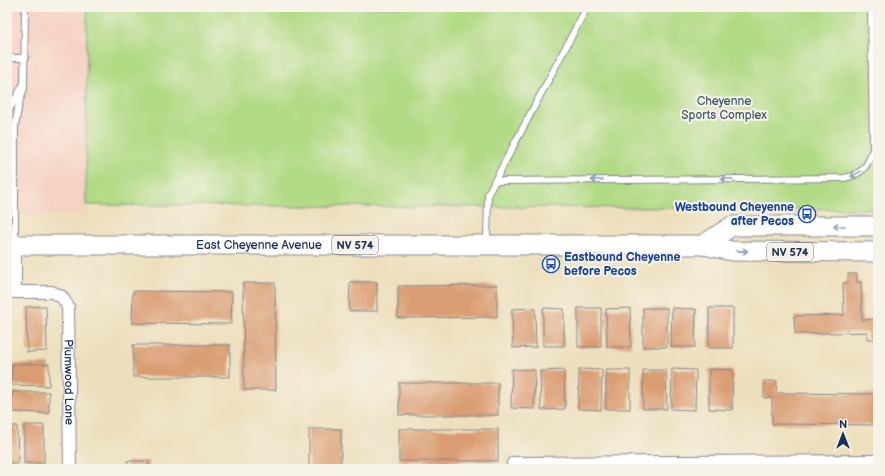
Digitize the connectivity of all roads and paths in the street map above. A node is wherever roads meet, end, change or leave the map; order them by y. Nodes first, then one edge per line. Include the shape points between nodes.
1 (24, 7) edge
2 (587, 7) edge
3 (871, 7) edge
4 (7, 58) edge
5 (25, 58) junction
6 (25, 82) junction
7 (7, 114) edge
8 (494, 181) junction
9 (878, 226) edge
10 (10, 240) edge
11 (487, 245) junction
12 (703, 245) junction
13 (878, 252) edge
14 (11, 292) edge
15 (878, 461) edge
16 (513, 463) dead end
17 (70, 469) edge

1 - 5 lane
2 - 8 lane
3 -> 8 lane via 873,149 869,163 854,177
4 - 5 lane
5 - 6 lane
6 - 7 lane
6 - 10 lane via 15,127
8 - 11 lane via 487,200
9 -> 12 main road, NV 574 via 732,226
10 - 11 main road, East Cheyenne Avenue / NV 574
10 - 14 street
11 - 12 main road, East Cheyenne Avenue / NV 574
12 -> 13 main road, East Cheyenne Avenue / NV 574 via 732,251
14 - 17 street, Plumwood Lane via 52,292 62,297 68,307
15 - 16 street

